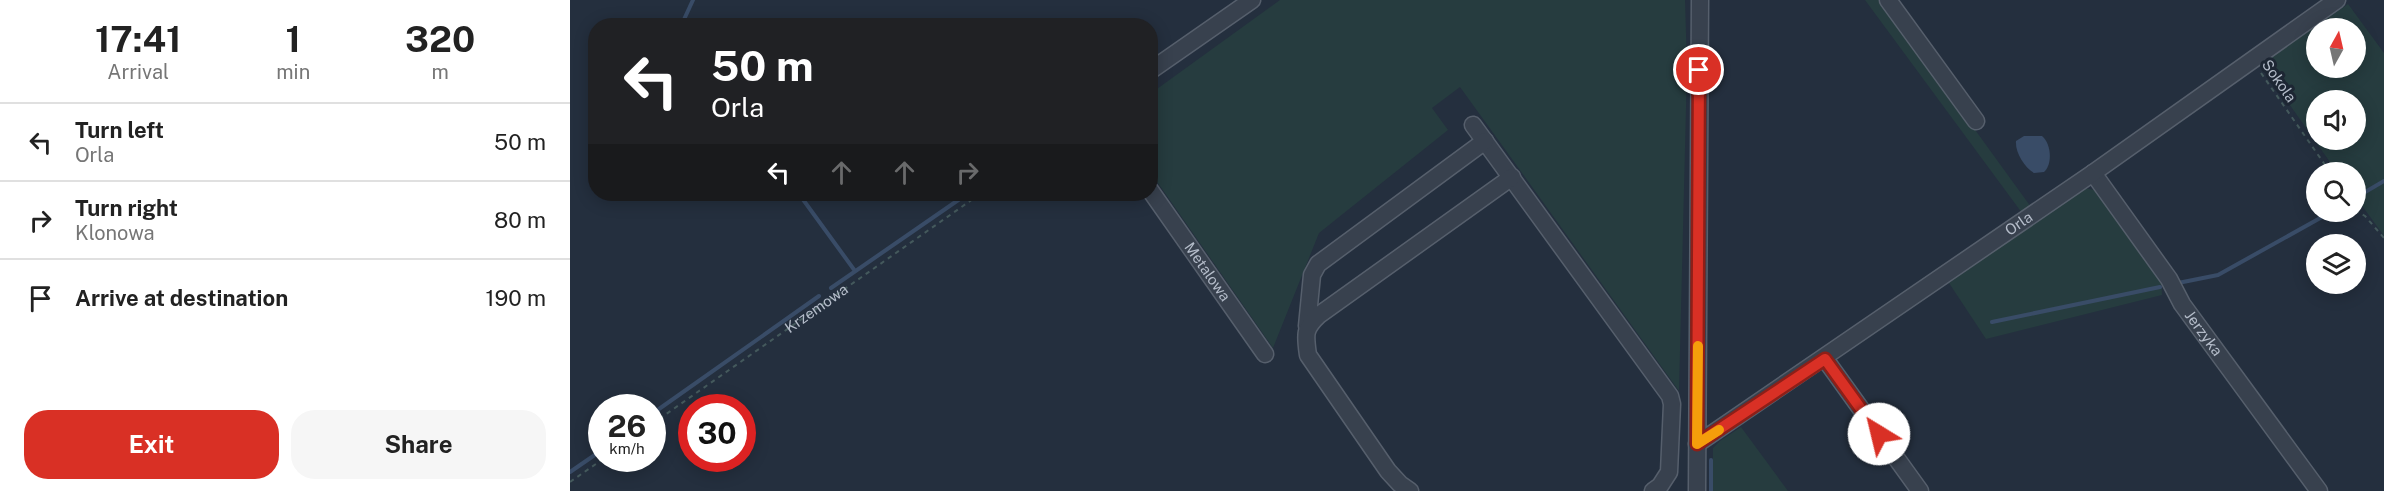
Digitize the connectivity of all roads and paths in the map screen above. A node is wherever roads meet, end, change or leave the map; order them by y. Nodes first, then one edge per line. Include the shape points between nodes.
1 (1252, 0) edge
2 (1700, 0) edge
3 (1888, 0) edge
4 (2337, 0) edge
5 (2252, 60) junction
6 (1158, 65) edge
7 (1976, 121) dead end
8 (1473, 125) dead end
9 (1485, 141) junction
10 (2323, 162) edge
11 (2093, 173) junction
12 (1512, 177) junction
13 (970, 201) edge
14 (1158, 201) edge
15 (2366, 217) edge
16 (2384, 238) edge
17 (1307, 326) junction
18 (1265, 354) dead end
19 (1825, 359) junction
20 (666, 414) edge
21 (1697, 444) junction
22 (588, 469) edge
23 (570, 482) edge
24 (1410, 491) edge
25 (1653, 491) edge
26 (1697, 491) edge
27 (1920, 491) edge
28 (2319, 491) edge

1 - 6 street
2 - 21 street
3 - 7 street
4 - 5 street, Orla
5 - 10 path, Sokola
5 - 11 street, Orla
8 - 9 street
9 - 12 street
9 - 17 street via 1318,264 1312,275
11 - 19 street, Orla
11 - 28 street, Jerzyka via 2169,279 2182,304
12 - 17 street
12 - 25 street via 1670,396 1669,472
13 - 20 path, Krzemowa
14 - 18 street, Metalowa
15 - 16 path
17 - 24 street via 1308,355 1388,471
19 - 21 street, Orla
19 - 27 street
21 - 26 street
22 - 23 path

